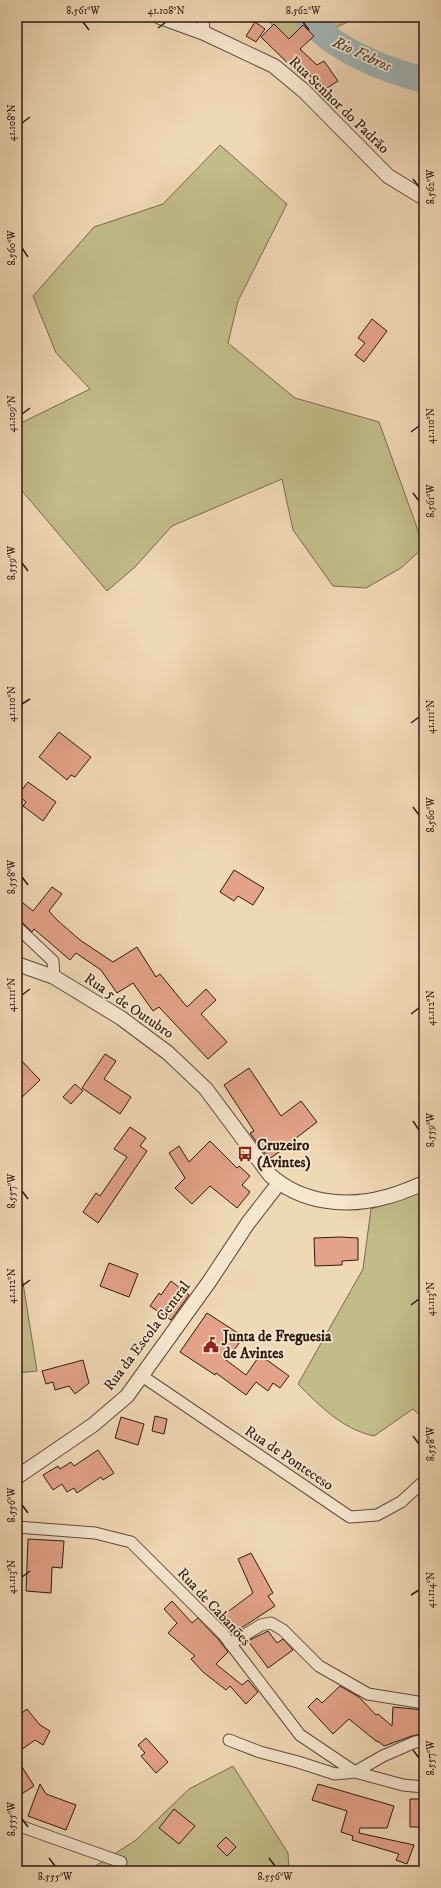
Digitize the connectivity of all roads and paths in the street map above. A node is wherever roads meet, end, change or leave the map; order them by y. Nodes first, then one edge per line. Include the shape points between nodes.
1 (160, 17) edge
2 (203, 17) edge
3 (204, 33) junction
4 (424, 198) edge
5 (17, 927) edge
6 (17, 964) edge
7 (54, 978) junction
8 (279, 1183) junction
9 (424, 1183) edge
10 (295, 1192) junction
11 (261, 1206) junction
12 (142, 1376) junction
13 (17, 1477) edge
14 (424, 1481) edge
15 (17, 1527) edge
16 (230, 1644) junction
17 (424, 1703) edge
18 (229, 1740) dead end
19 (424, 1741) edge
20 (355, 1772) junction
21 (424, 1787) edge
22 (17, 1825) edge
23 (121, 1862) dead end

1 - 3 street, Rua Senhor do Padrão
2 - 3 street
3 - 4 street, Rua Senhor do Padrão via 274,66 304,91 388,176
5 - 7 street via 53,961
6 - 7 street, Rua 5 de Outubro
7 - 8 street, Rua 5 de Outubro via 121,1018 168,1053 206,1089 270,1175
8 - 10 street, Rua 5 de Outubro
8 - 11 street, Rua da Escola Central
9 - 10 street, Rua 5 de Outubro via 387,1197 357,1203 325,1202
10 - 11 street
11 - 12 street, Rua da Escola Central
12 - 13 street, Rua da Escola Central via 126,1396 93,1425
12 - 14 street, Rua de Ponteceso via 350,1517 377,1515 401,1502
15 - 16 street, Rua de Cabanões via 95,1533 131,1542
16 - 17 street via 261,1625 271,1623 283,1630 319,1666 368,1694
16 - 20 street, Rua de Cabanões via 300,1736
18 - 20 street, Rua de Cabanões via 335,1774
19 - 20 street via 415,1742 383,1756
20 - 21 street, Rua de Cabanões
22 - 23 street

